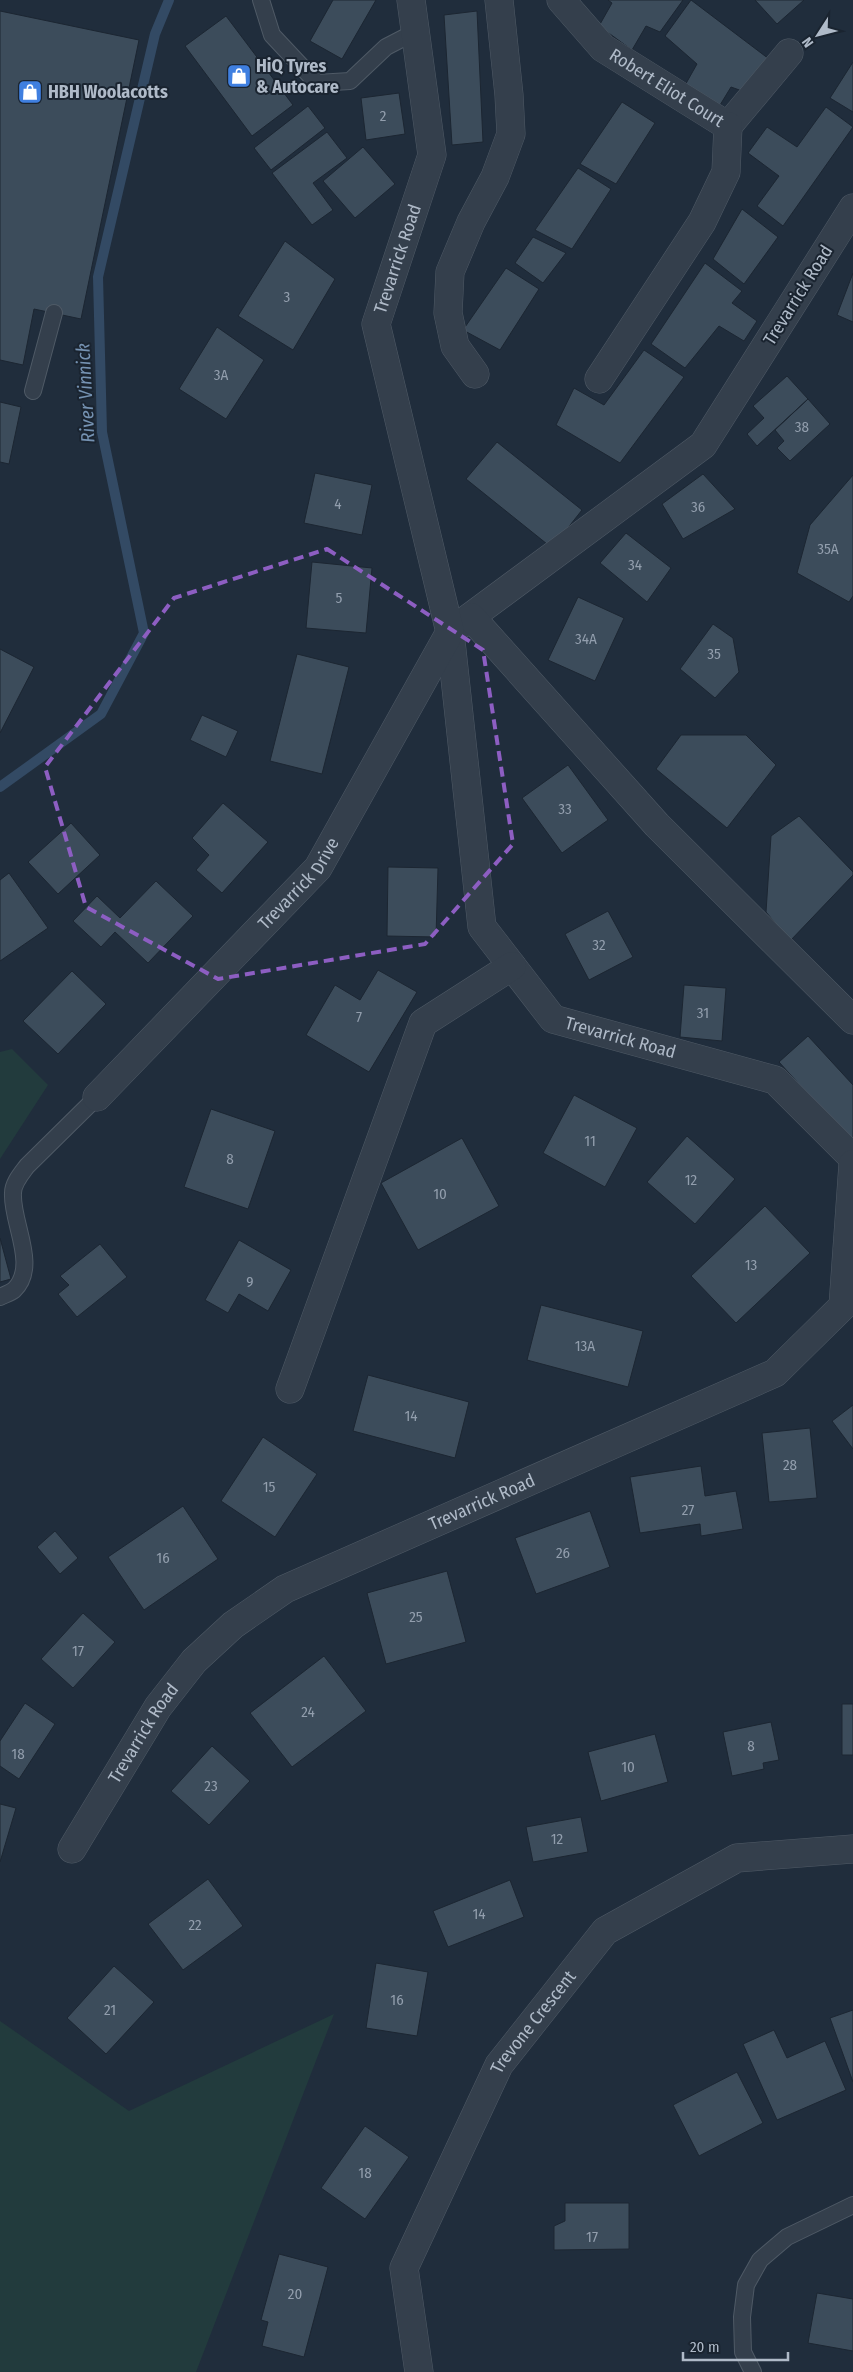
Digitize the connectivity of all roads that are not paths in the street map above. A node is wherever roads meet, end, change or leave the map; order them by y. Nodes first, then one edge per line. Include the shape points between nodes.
1 (261, 0) edge
2 (411, 0) edge
3 (499, 0) edge
4 (561, 0) edge
5 (415, 32) junction
6 (789, 53) dead end
7 (728, 126) junction
8 (853, 208) edge
9 (54, 313) dead end
10 (475, 374) dead end
11 (599, 379) dead end
12 (33, 391) dead end
13 (460, 625) junction
14 (512, 966) junction
15 (853, 1020) edge
16 (97, 1097) joint
17 (853, 1158) edge
18 (853, 1164) edge
19 (6, 1194) edge
20 (0, 1297) edge
21 (290, 1389) dead end
22 (853, 1849) edge
23 (72, 1850) dead end
24 (853, 2205) edge
25 (419, 2372) edge
26 (753, 2372) edge

1 - 5 lane via 272,35 317,83 350,81 386,47
2 - 5 street, Trevarrick Road
3 - 10 street via 511,134 495,177 450,272 448,313 455,346
4 - 7 street, Robert Eliot Court via 604,48
5 - 13 street, Trevarrick Road via 432,155 376,324
6 - 7 street, Robert Eliot Court
7 - 11 street via 726,172 702,222
8 - 13 street, Trevarrick Road via 703,445
9 - 12 lane
13 - 14 street, Trevarrick Road via 482,927
13 - 15 street
13 - 16 street, Trevarrick Drive via 318,868
14 - 17 street, Trevarrick Road via 553,1019 775,1080
14 - 21 street via 423,1024
16 - 19 lane via 26,1166
18 - 23 street, Trevarrick Road via 843,1306 775,1373 285,1589 233,1626 194,1661 158,1707
19 - 20 lane via 24,1257 23,1274 14,1290
22 - 25 street, Trevone Crescent via 737,1858 604,1931 499,2065 404,2268
24 - 26 lane via 787,2237 760,2260 746,2285 742,2317 743,2352

